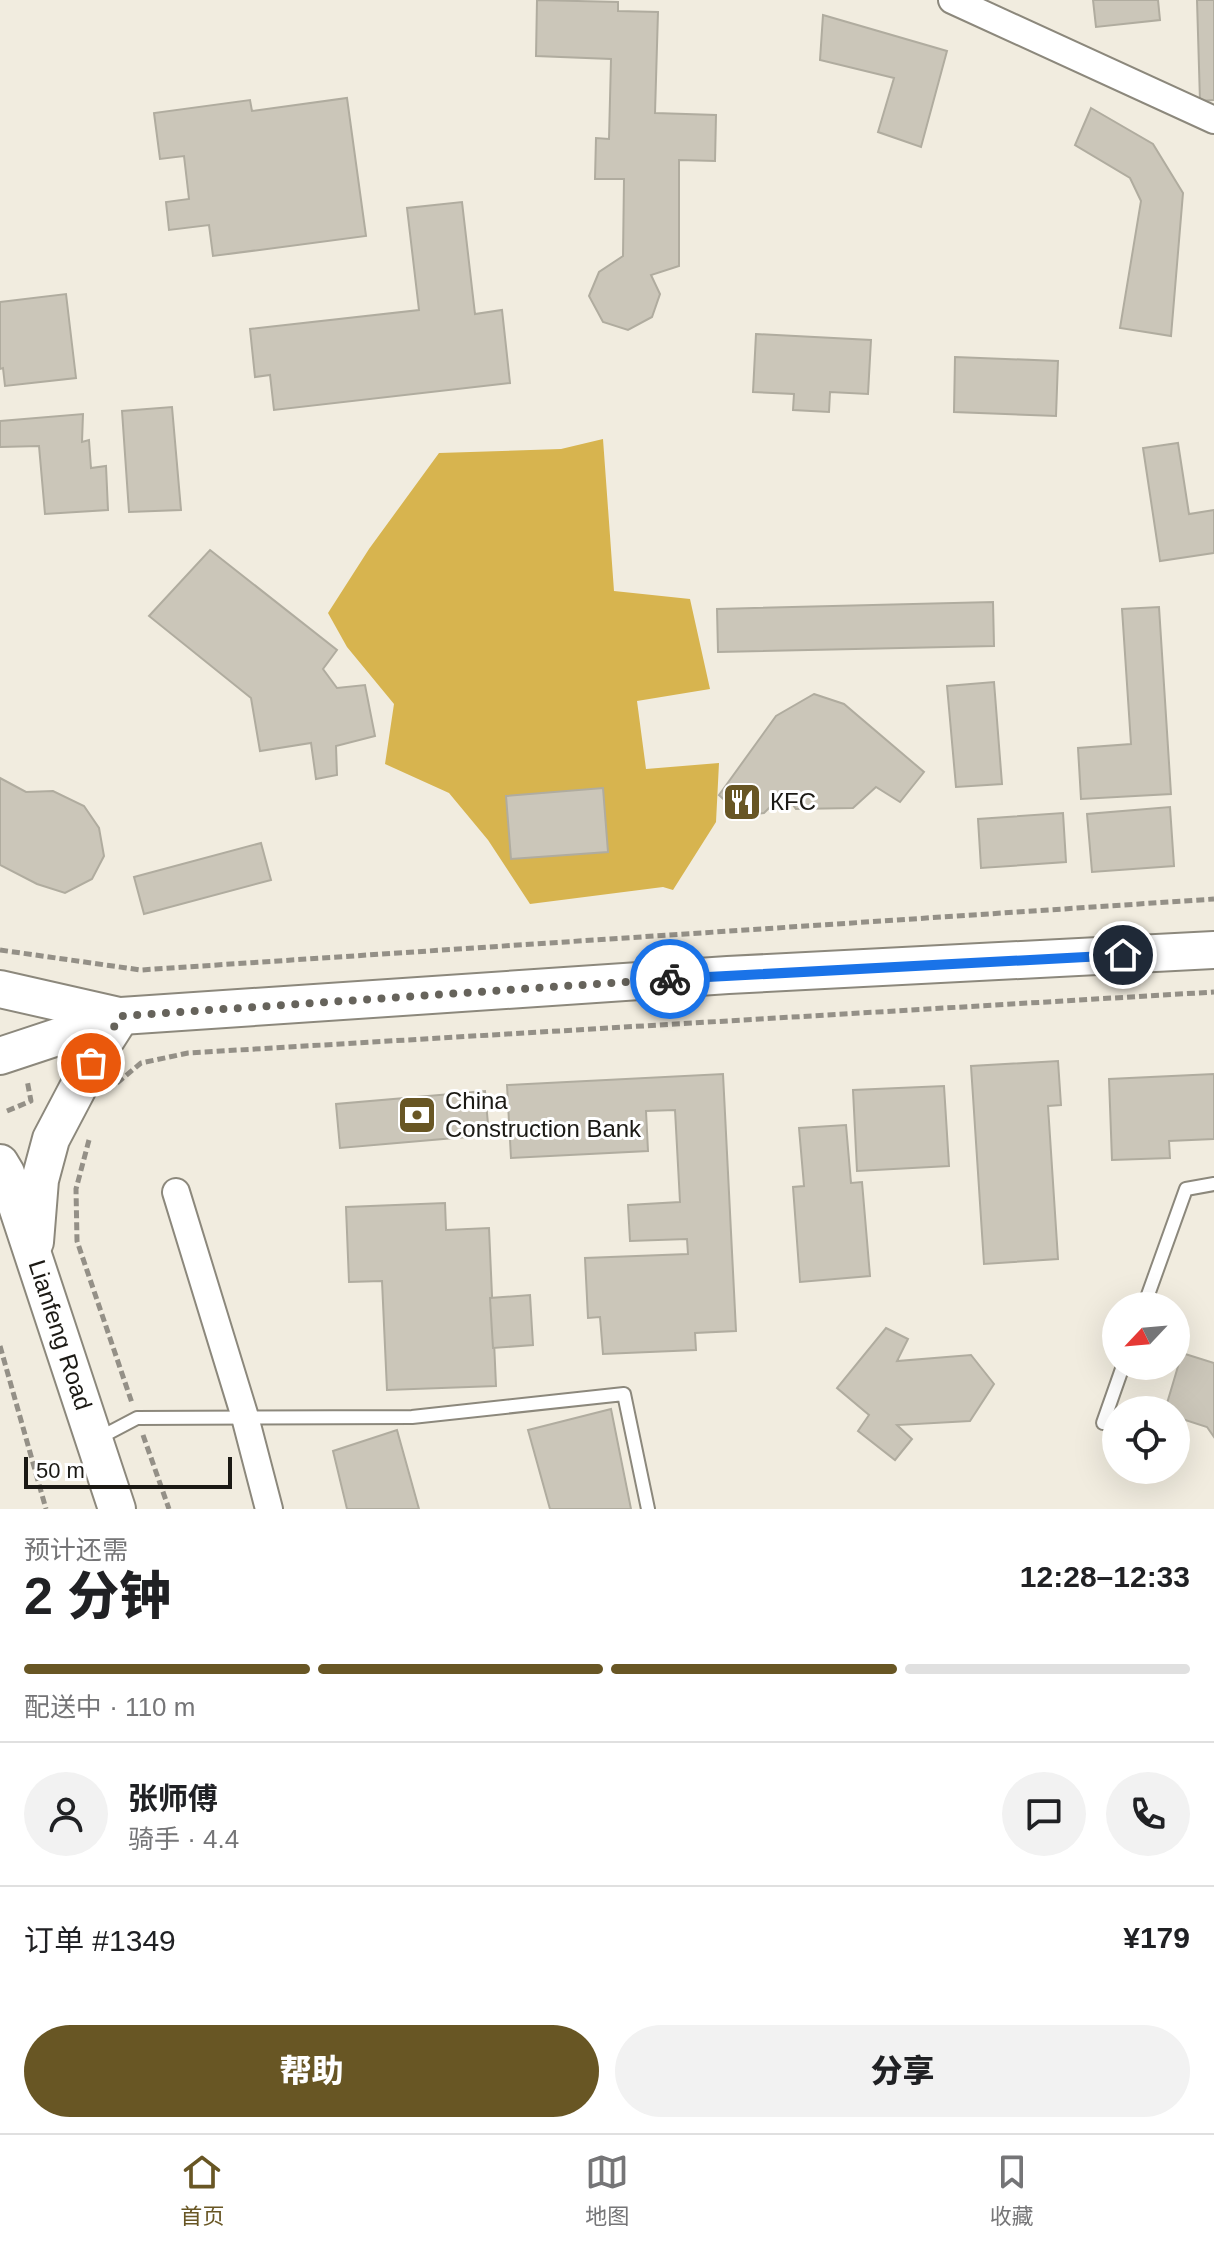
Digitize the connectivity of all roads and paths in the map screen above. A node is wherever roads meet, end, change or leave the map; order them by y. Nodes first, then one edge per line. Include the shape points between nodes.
1 (952, 0) edge
2 (1214, 120) edge
3 (1214, 899) edge
4 (0, 950) edge
5 (1214, 950) edge
6 (0, 989) edge
7 (1214, 992) edge
8 (121, 1016) junction
9 (13, 1067) edge
10 (113, 1086) dead end
11 (7, 1111) dead end
12 (90, 1134) dead end
13 (0, 1163) edge
14 (1214, 1184) edge
15 (176, 1192) dead end
16 (0, 1231) edge
17 (34, 1255) junction
18 (1149, 1292) edge
19 (0, 1346) edge
20 (245, 1417) junction
21 (137, 1418) junction
22 (95, 1440) junction
23 (46, 1509) edge
24 (117, 1509) edge
25 (169, 1509) edge
26 (269, 1509) edge
27 (648, 1509) edge

1 - 2 street
3 - 4 path via 141,970
5 - 8 main road via 728,975
6 - 8 main road
7 - 10 path via 188,1053 141,1063
8 - 9 main road
8 - 17 main road via 51,1139 40,1180
9 - 11 path via 31,1101
12 - 21 path via 76,1189 77,1241
13 - 17 main road, Lianfeng Road
14 - 18 lane via 1186,1189
15 - 20 street
16 - 17 main road
17 - 22 main road, Lianfeng Road
19 - 23 path
20 - 21 lane
20 - 26 street
20 - 27 lane via 412,1417 624,1394
21 - 22 lane
21 - 25 path
22 - 24 main road, Lianfeng Road

